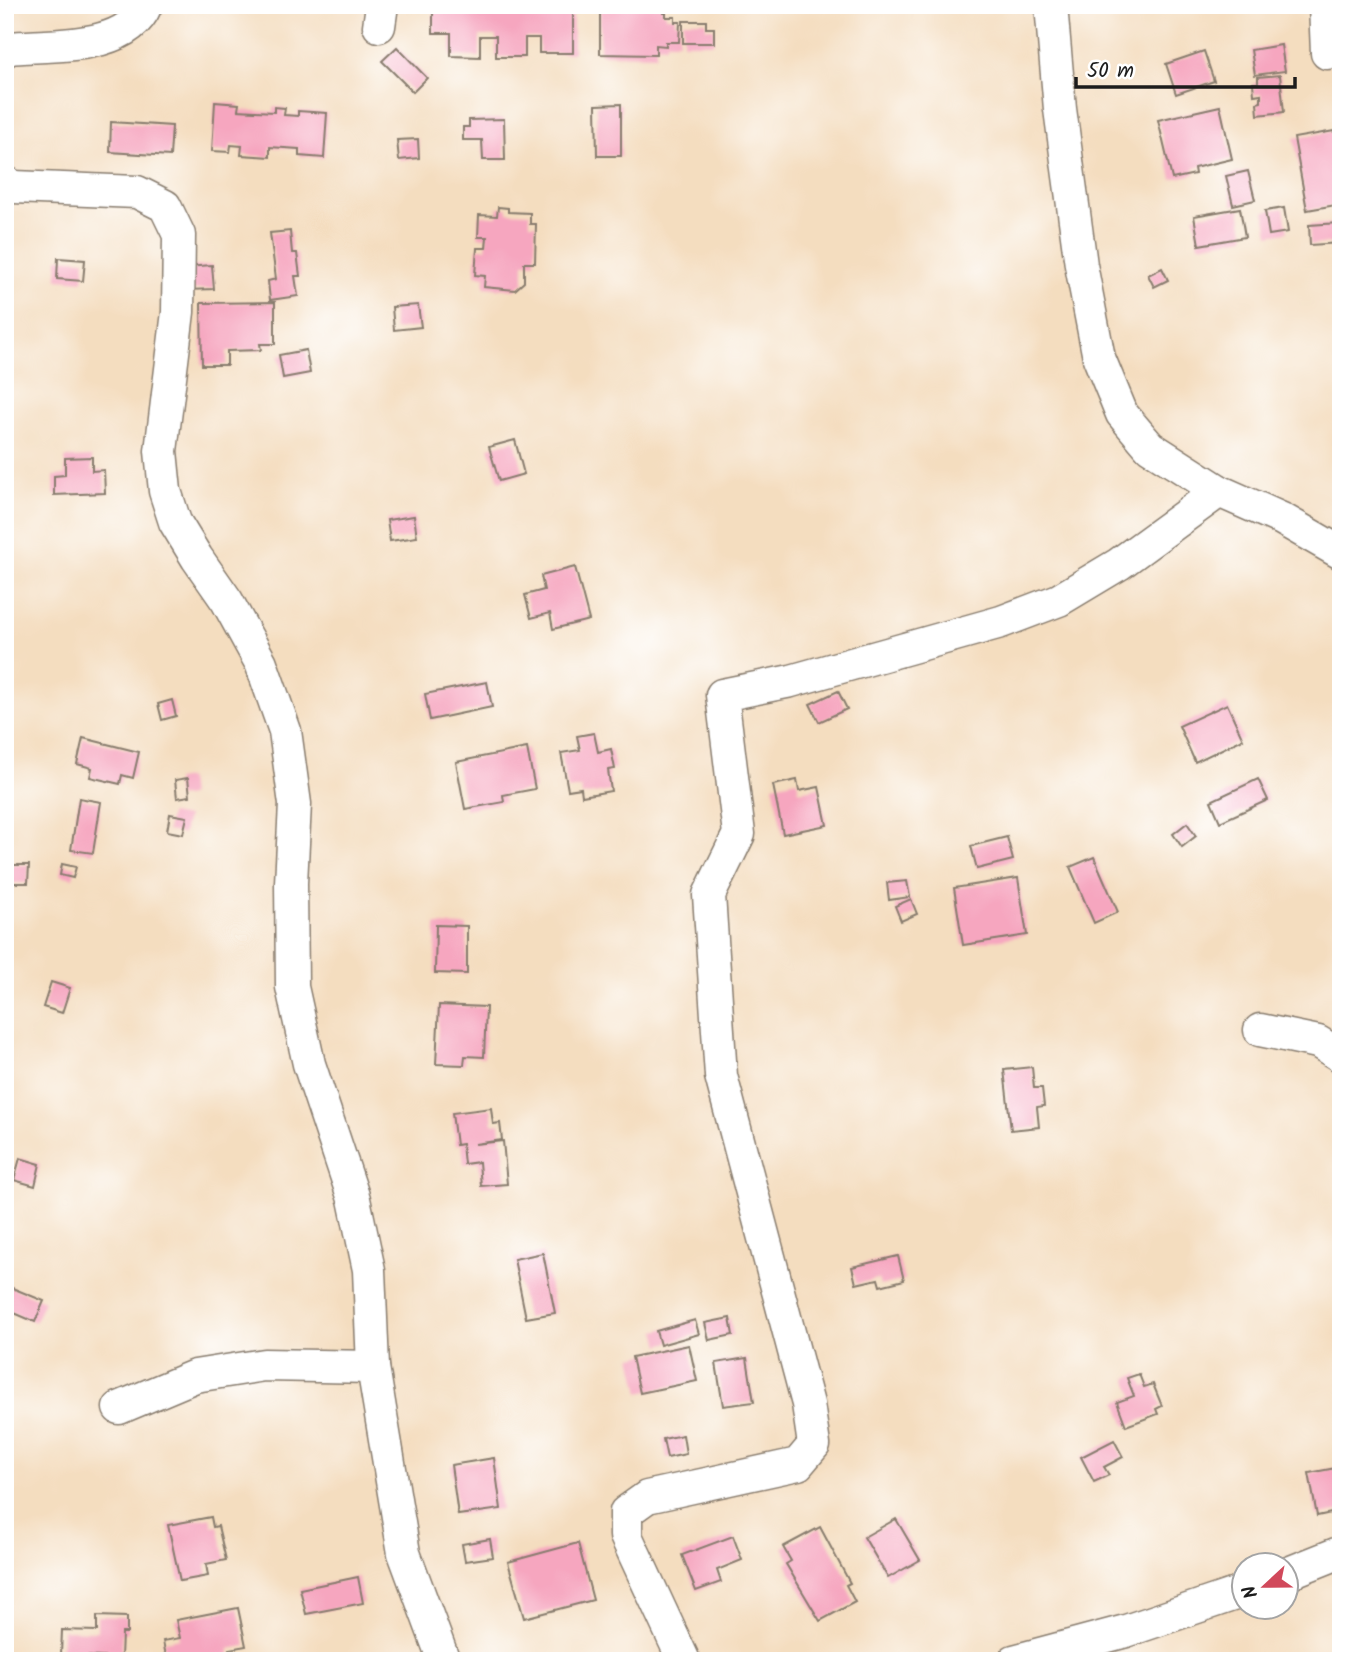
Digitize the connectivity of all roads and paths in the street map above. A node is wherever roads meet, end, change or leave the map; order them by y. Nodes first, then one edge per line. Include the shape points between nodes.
1 (146, 5) edge
2 (1051, 5) edge
3 (1325, 5) edge
4 (5, 51) edge
5 (1327, 53) dead end
6 (5, 182) edge
7 (1219, 491) junction
8 (1341, 553) edge
9 (1260, 1030) dead end
10 (1341, 1056) edge
11 (373, 1367) junction
12 (119, 1408) dead end
13 (1341, 1552) edge
14 (1300, 1568) edge
15 (1230, 1596) edge
16 (444, 1661) edge
17 (684, 1661) edge
18 (1014, 1661) edge

1 - 4 street via 128,29 102,41
2 - 7 street via 1079,252 1099,358 1122,414 1150,447
3 - 5 street
6 - 11 street via 13,187 137,192 165,206 179,235 178,312 161,451 165,491 175,522 261,663 285,731 295,804 292,987 309,1064 354,1199 369,1270
7 - 8 street via 1282,519
7 - 17 street via 1119,564 1059,600 1000,622 791,681 722,695 739,834 709,895 721,1076 805,1391 814,1445 799,1464 647,1497 626,1512 626,1536
9 - 10 street via 1318,1042
11 - 12 street via 264,1365 195,1376
11 - 16 street via 404,1553
13 - 14 street
15 - 18 street via 1126,1631

